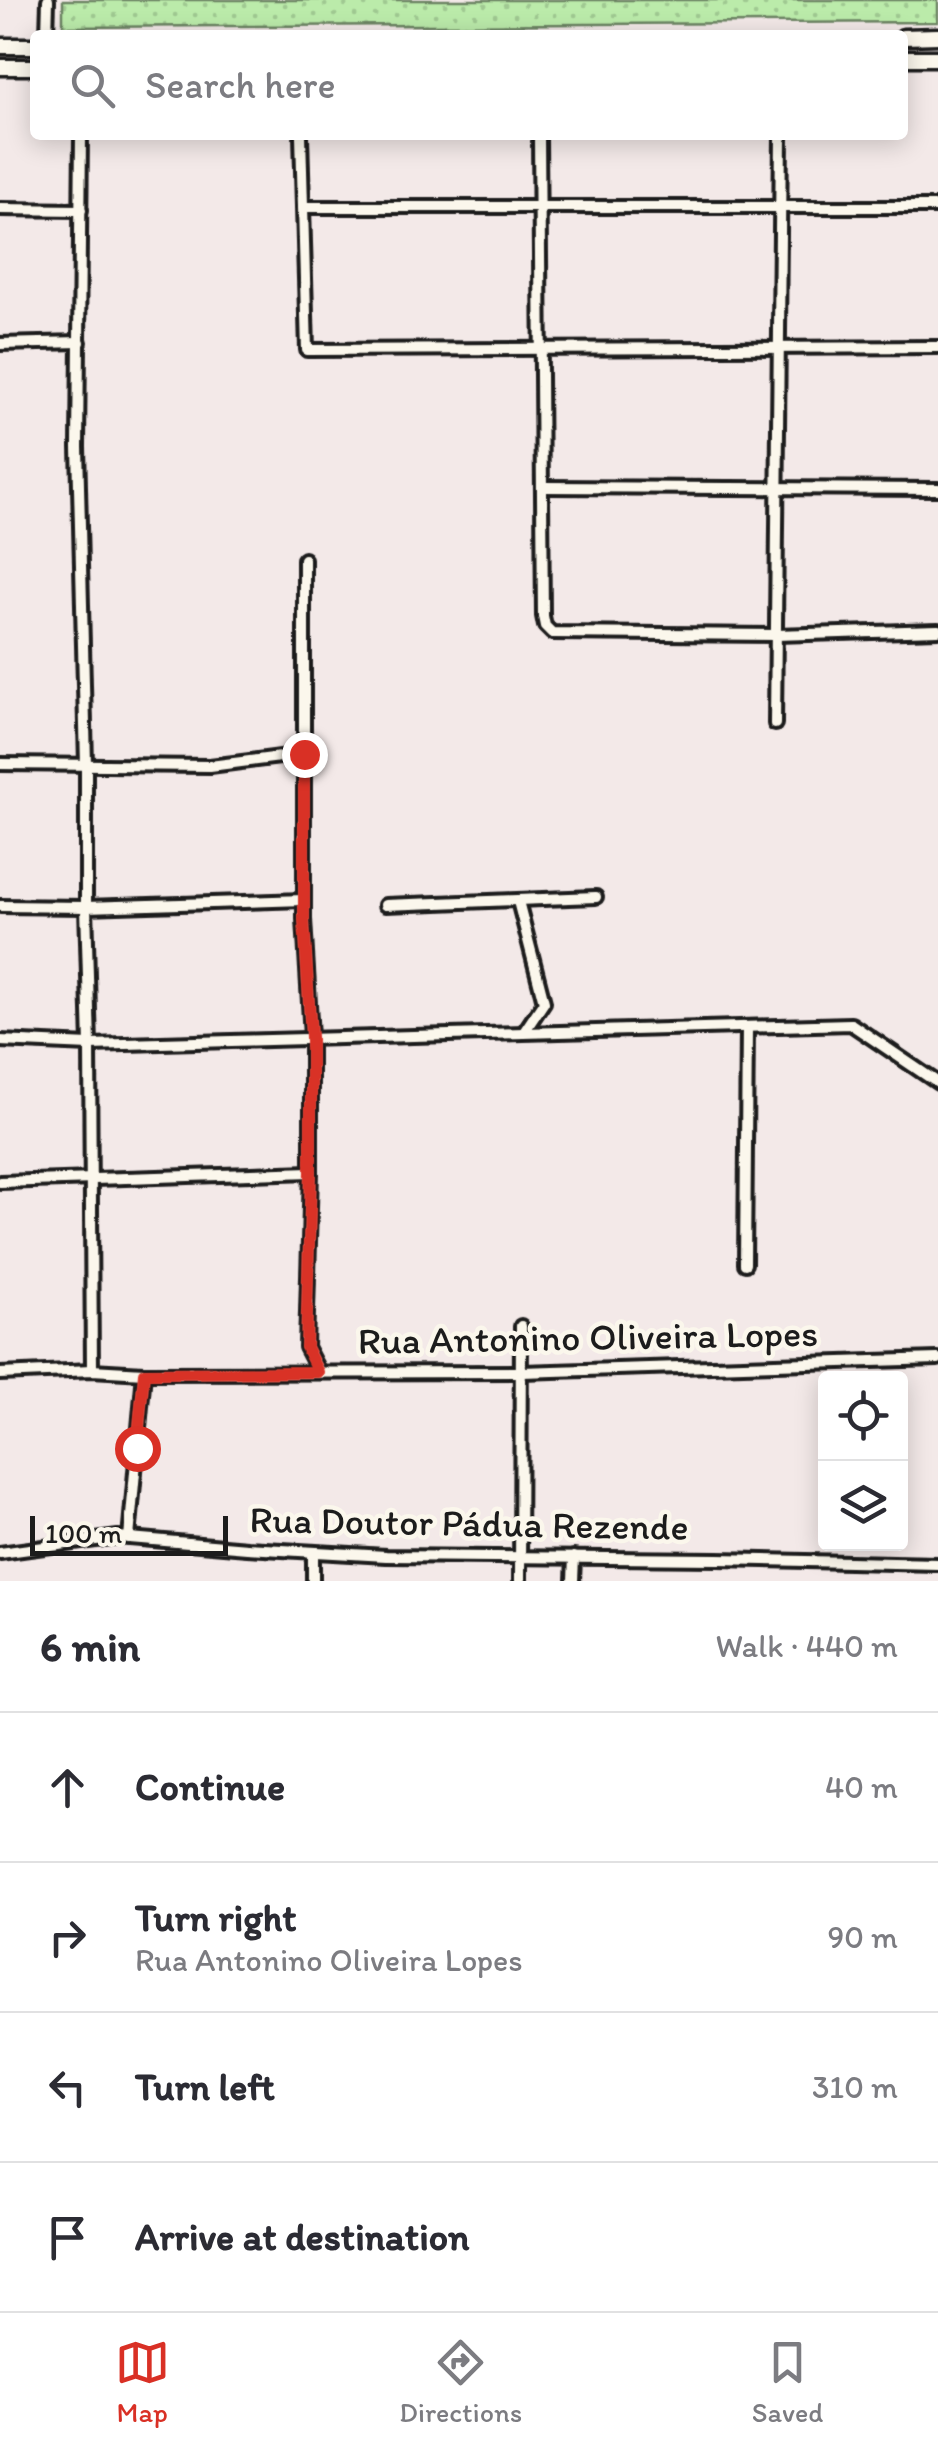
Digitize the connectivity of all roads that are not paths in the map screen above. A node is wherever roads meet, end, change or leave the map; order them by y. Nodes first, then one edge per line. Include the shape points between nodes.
1 (48, 0) edge
2 (47, 30) edge
3 (938, 36) edge
4 (908, 37) edge
5 (0, 46) edge
6 (30, 46) edge
7 (908, 58) edge
8 (938, 58) edge
9 (30, 67) edge
10 (0, 68) edge
11 (81, 140) edge
12 (302, 140) edge
13 (539, 140) edge
14 (781, 140) edge
15 (303, 207) junction
16 (780, 207) junction
17 (938, 207) edge
18 (539, 208) junction
19 (0, 209) edge
20 (81, 210) junction
21 (80, 342) junction
22 (0, 344) edge
23 (938, 347) edge
24 (540, 348) junction
25 (779, 348) junction
26 (777, 486) junction
27 (542, 487) junction
28 (938, 488) edge
29 (304, 559) dead end
30 (938, 630) edge
31 (776, 635) junction
32 (775, 724) dead end
33 (304, 754) junction
34 (0, 764) edge
35 (86, 764) junction
36 (596, 896) dead end
37 (304, 900) junction
38 (518, 901) junction
39 (0, 906) edge
40 (385, 906) dead end
41 (86, 907) junction
42 (747, 1027) junction
43 (524, 1032) junction
44 (311, 1037) junction
45 (0, 1041) edge
46 (90, 1044) junction
47 (938, 1082) edge
48 (311, 1172) junction
49 (90, 1180) junction
50 (0, 1182) edge
51 (745, 1264) dead end
52 (520, 1326) dead end
53 (938, 1360) edge
54 (92, 1370) junction
55 (318, 1372) junction
56 (522, 1372) junction
57 (144, 1373) junction
58 (0, 1374) edge
59 (129, 1538) junction
60 (313, 1552) junction
61 (0, 1553) edge
62 (518, 1556) junction
63 (574, 1558) junction
64 (938, 1564) edge
65 (313, 1581) edge
66 (520, 1581) edge
67 (573, 1581) edge

1 - 2 street
3 - 4 street
5 - 6 street
7 - 8 street
9 - 10 street
11 - 20 street
12 - 15 street
13 - 18 street
14 - 16 street
15 - 18 street
15 - 24 street via 307,350
16 - 17 street
16 - 18 street
16 - 25 street
18 - 24 street
19 - 20 street
20 - 21 street
21 - 22 street
21 - 35 street
23 - 25 street
24 - 25 street
24 - 27 street
25 - 26 street
26 - 27 street
26 - 28 street
26 - 31 street
27 - 31 street via 543,616 552,633
29 - 33 street
30 - 31 street
31 - 32 street
33 - 35 street via 210,766
33 - 37 street
34 - 35 street
35 - 41 street
36 - 38 street
37 - 41 street
37 - 44 street
38 - 40 street
38 - 43 street via 544,1002
39 - 41 street
41 - 46 street
42 - 43 street
42 - 47 street via 851,1024
42 - 51 street
43 - 44 street
44 - 46 street
44 - 48 street
45 - 46 street
46 - 49 street
48 - 49 street
48 - 55 street via 306,1347
49 - 50 street
49 - 54 street
52 - 56 street
53 - 56 street, Rua Antonino Oliveira Lopes
54 - 57 street, Rua Antonino Oliveira Lopes
54 - 58 street, Rua Antonino Oliveira Lopes
55 - 56 street, Rua Antonino Oliveira Lopes
55 - 57 street, Rua Antonino Oliveira Lopes
56 - 62 street
57 - 59 street
59 - 60 street, Rua Doutor Pádua Rezende
59 - 61 street, Rua Doutor Pádua Rezende
60 - 62 street, Rua Doutor Pádua Rezende
60 - 65 street
62 - 63 street, Rua Doutor Pádua Rezende
62 - 66 street
63 - 64 street, Rua Doutor Pádua Rezende
63 - 67 street

